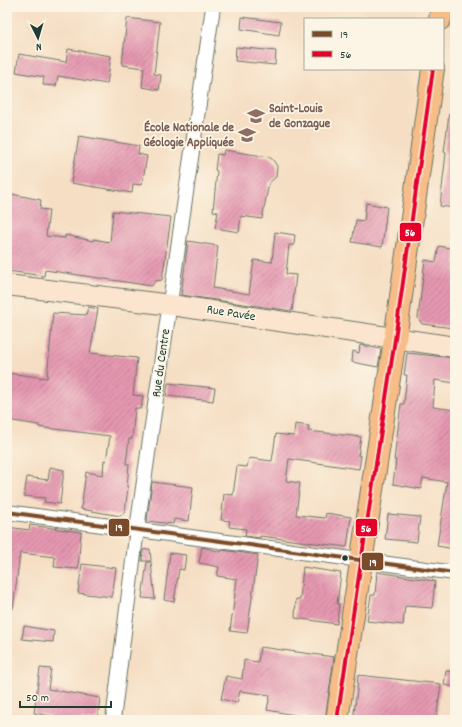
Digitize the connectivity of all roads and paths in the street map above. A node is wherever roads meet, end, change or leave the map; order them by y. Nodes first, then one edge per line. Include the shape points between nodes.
1 (213, 7) edge
2 (442, 7) edge
3 (440, 18) edge
4 (433, 70) edge
5 (7, 285) edge
6 (170, 304) junction
7 (395, 339) junction
8 (455, 347) edge
9 (7, 512) edge
10 (137, 529) junction
11 (360, 559) junction
12 (455, 573) edge
13 (113, 720) edge
14 (337, 720) edge

1 - 6 street, Rue du Centre
2 - 3 main road
4 - 7 main road
5 - 6 main road, Rue Pavée
6 - 7 main road, Rue Pavée
6 - 10 street, Rue du Centre
7 - 8 main road, Rue Pavée
7 - 11 main road
9 - 10 street
10 - 11 street
10 - 13 street, Rue du Centre
11 - 12 street
11 - 14 main road

